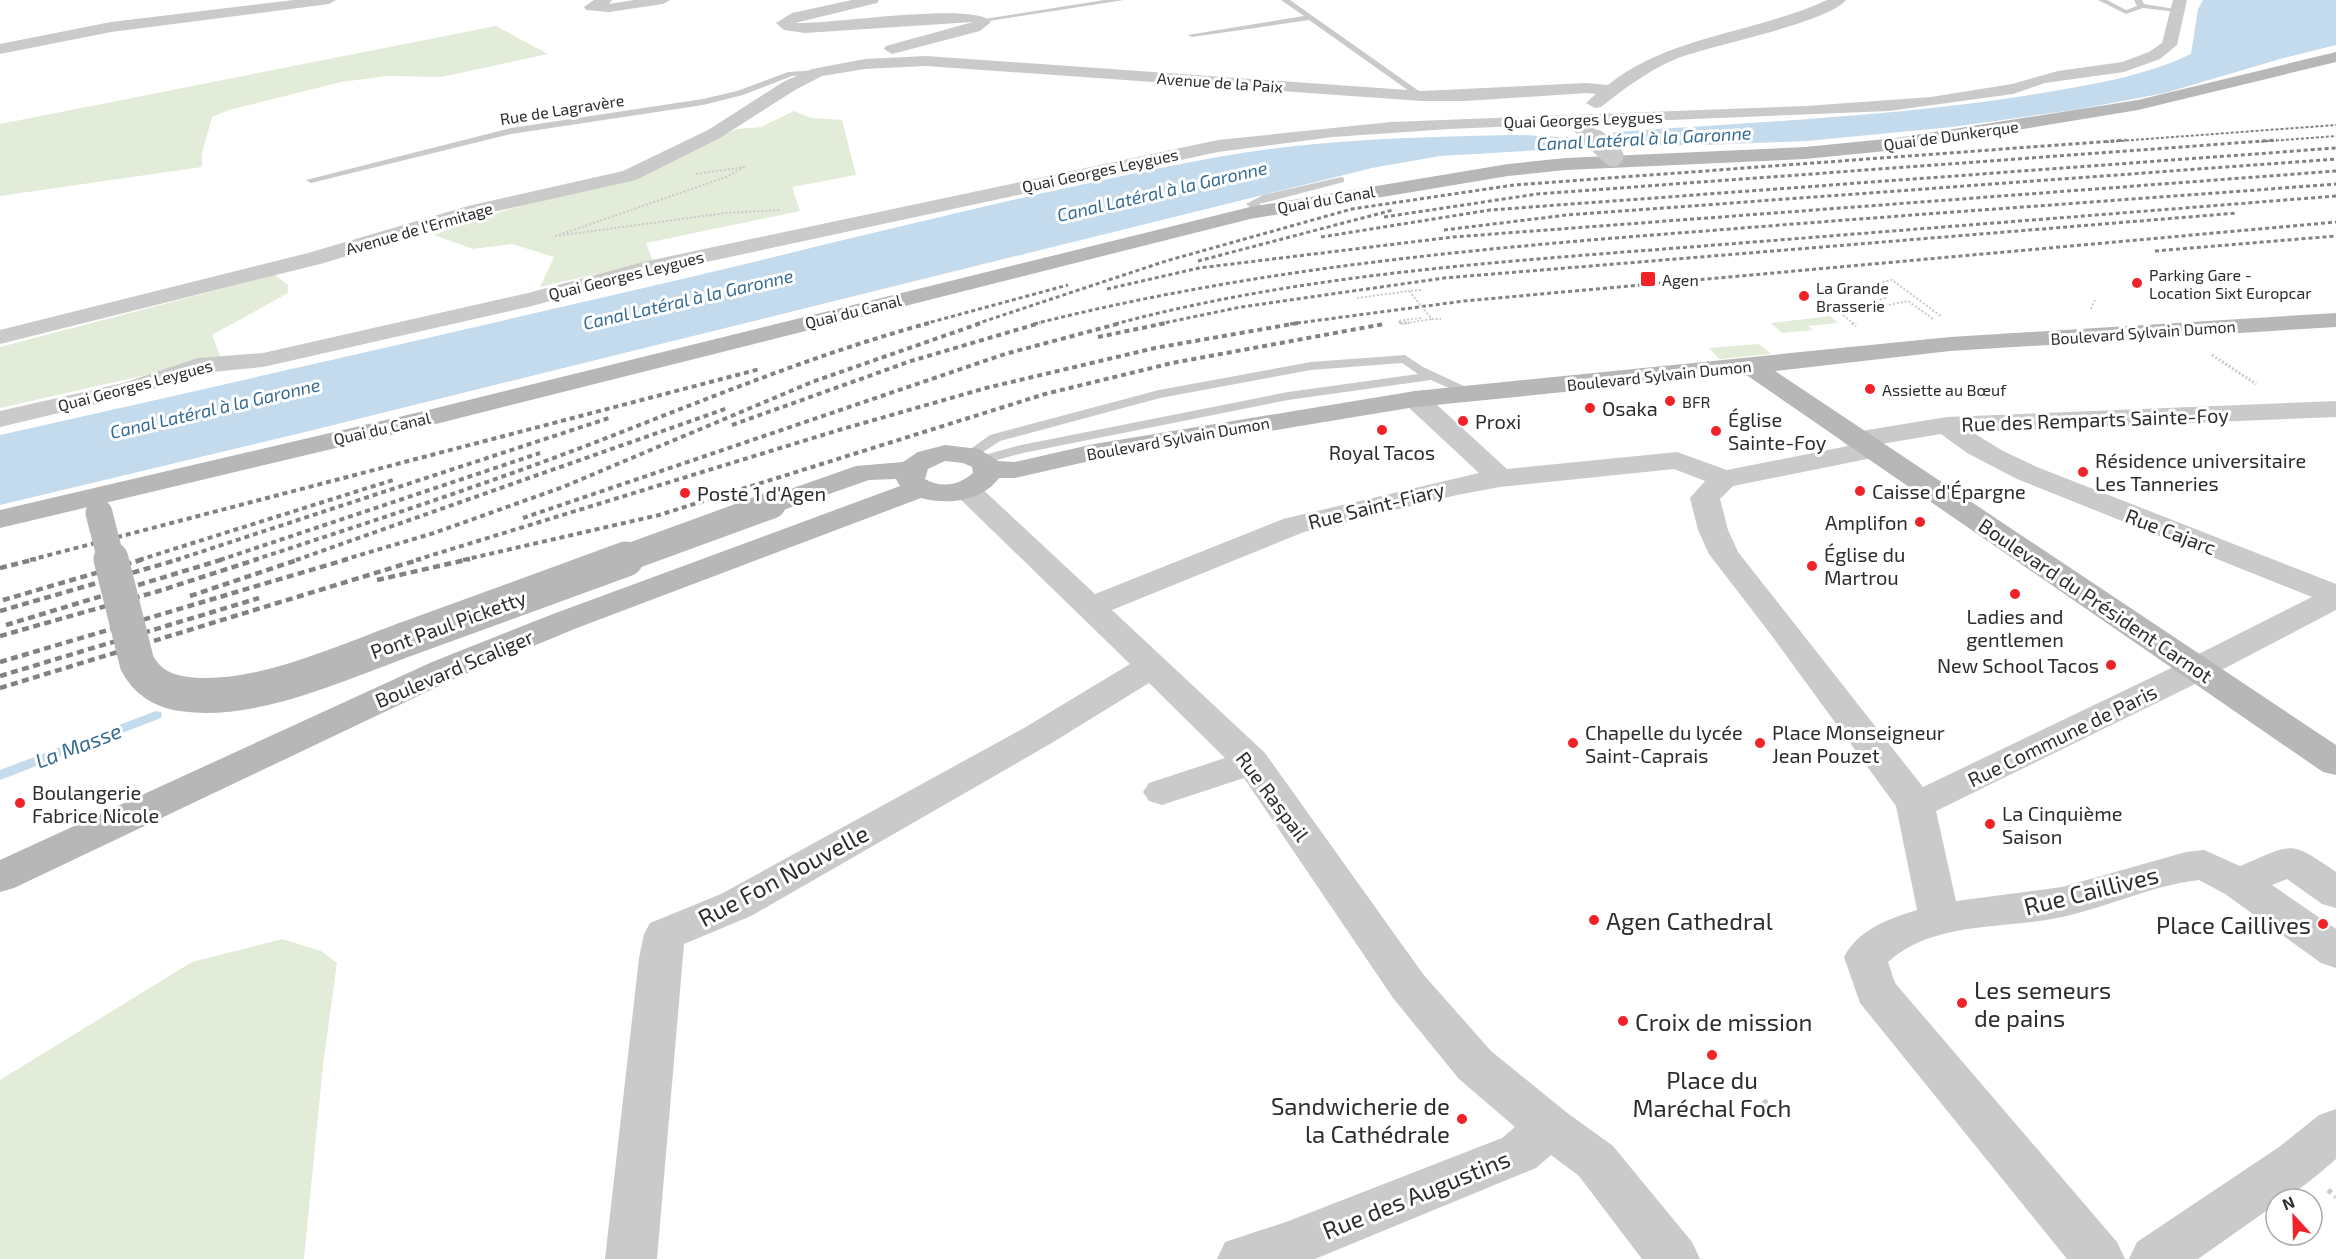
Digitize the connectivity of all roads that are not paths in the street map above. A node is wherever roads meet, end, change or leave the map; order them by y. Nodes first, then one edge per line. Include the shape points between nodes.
1 (329, 0) edge
2 (604, 0) edge
3 (663, 0) edge
4 (872, 0) edge
5 (1120, 0) edge
6 (1285, 0) edge
7 (1839, 0) edge
8 (2102, 0) edge
9 (2140, 3) edge
10 (2179, 5) edge
11 (1308, 18) junction
12 (982, 20) junction
13 (1192, 35) dead end
14 (0, 49) edge
15 (2336, 52) edge
16 (2336, 57) edge
17 (823, 70) junction
18 (2277, 70) junction
19 (1619, 85) junction
20 (1422, 96) junction
21 (1577, 122) junction
22 (1616, 159) junction
23 (310, 180) dead end
24 (1341, 180) dead end
25 (1262, 211) junction
26 (2336, 320) edge
27 (2336, 335) edge
28 (0, 337) edge
29 (1842, 359) junction
30 (1750, 366) junction
31 (1433, 376) junction
32 (1775, 383) junction
33 (1474, 394) junction
34 (1415, 399) junction
35 (2336, 409) edge
36 (0, 419) edge
37 (420, 420) junction
38 (1947, 425) junction
39 (1863, 445) junction
40 (976, 469) junction
41 (1500, 478) junction
42 (1724, 479) junction
43 (915, 480) junction
44 (97, 505) junction
45 (0, 519) edge
46 (0, 532) edge
47 (2336, 596) edge
48 (1090, 607) junction
49 (1150, 667) junction
50 (2199, 667) junction
51 (1252, 762) junction
52 (2336, 763) edge
53 (1162, 792) dead end
54 (1915, 804) junction
55 (0, 877) edge
56 (2239, 883) junction
57 (2336, 893) edge
58 (1939, 918) junction
59 (2336, 951) edge
60 (1548, 1127) junction
61 (2336, 1130) edge
62 (1273, 1255) edge
63 (631, 1259) edge
64 (1674, 1259) edge
65 (2099, 1259) edge
66 (2155, 1259) edge

1 - 14 street via 123,26
2 - 3 street via 591,7
4 - 12 street via 797,16 783,24 813,28 955,17
5 - 12 lane
6 - 11 lane
7 - 19 street via 1807,15 1657,61
8 - 9 lane via 2127,12 2135,11
9 - 10 lane
10 - 21 street, Quai Georges Leygues via 2169,45 2148,59 2106,72 2040,79 2016,88 1831,111
11 - 13 lane
11 - 20 lane
12 - 17 street, Avenue de l’Ermitage via 975,28 847,58
15 - 18 street, Quai de Dunkerque via 2295,61
16 - 18 street, Quai de Dunkerque
17 - 20 street, Avenue de la Paix via 926,61
17 - 23 lane, Rue de Lagravère via 791,74 713,100 511,130
17 - 28 street, Avenue de l’Ermitage via 789,86 714,134 629,176 475,210 316,258
18 - 22 street, Quai de Dunkerque via 2138,105 1896,144 1766,156
19 - 20 street, Avenue de la Paix
19 - 21 street
21 - 22 street, bridge
21 - 36 street, Quai Georges Leygues via 1351,130 1218,146 644,269 532,299 263,360 198,366 130,389
22 - 25 street, Quai du Canal via 1508,170
24 - 25 lane via 1251,204
25 - 37 street, Quai du Canal
26 - 29 street, Boulevard Sylvain Dumon via 1950,344 1897,350 1877,358
27 - 29 street via 1881,364
29 - 30 street, Boulevard Sylvain Dumon
29 - 32 street via 1797,366 1784,372
30 - 32 street, Boulevard du Président Carnot
30 - 33 street, Boulevard Sylvain Dumon
31 - 33 lane
31 - 40 lane via 1288,396 1021,449
31 - 40 lane via 1405,359 1311,366 1159,394 995,438
32 - 39 street, Boulevard du Président Carnot
33 - 34 street, Boulevard Sylvain Dumon
34 - 40 street, Boulevard Sylvain Dumon via 1094,452 1015,470
34 - 41 street
35 - 38 street, Rue des Remparts Sainte-Foy
37 - 44 street via 310,454
37 - 44 street, Quai du Canal via 232,464 217,473
38 - 39 street, Rue des Remparts Sainte-Foy
38 - 47 street, Rue Cajarc via 1974,446 2020,470
39 - 42 street, Rue des Remparts Sainte-Foy
39 - 50 street, Boulevard du Président Carnot
40 - 43 street, Pont Paul Picketty via 946,494
40 - 43 street, Boulevard Scaliger via 934,455 915,464
40 - 48 street, Rue Raspail
41 - 42 street, Rue Saint-Fiary via 1677,460
41 - 48 street, Rue Saint-Fiary via 1381,502 1294,525
42 - 54 street via 1705,498 1724,554
43 - 44 street, Pont Paul Picketty, bridge via 866,472 313,673 264,689 198,695 171,690 147,679 138,663
43 - 55 street, Boulevard Scaliger via 894,501 565,621 444,670
44 - 45 street
44 - 46 street
47 - 50 street, Rue Commune de Paris
48 - 49 street, Rue Raspail
49 - 51 street, Rue Raspail
49 - 63 street, Rue Fon Nouvelle via 1037,736 736,905 665,934
50 - 52 street, Boulevard du Président Carnot
50 - 54 street, Rue Commune de Paris
51 - 53 street
51 - 60 street, Rue Raspail via 1408,986 1475,1065
54 - 58 street
56 - 57 street via 2291,861
56 - 58 street, Rue Caillives via 2204,865 2186,867 2062,902
56 - 59 street
58 - 65 street, Rue Caillives via 1878,942 1864,957 1875,991
60 - 62 street, Rue des Augustins via 1519,1153
60 - 64 street via 1596,1161
61 - 66 street

